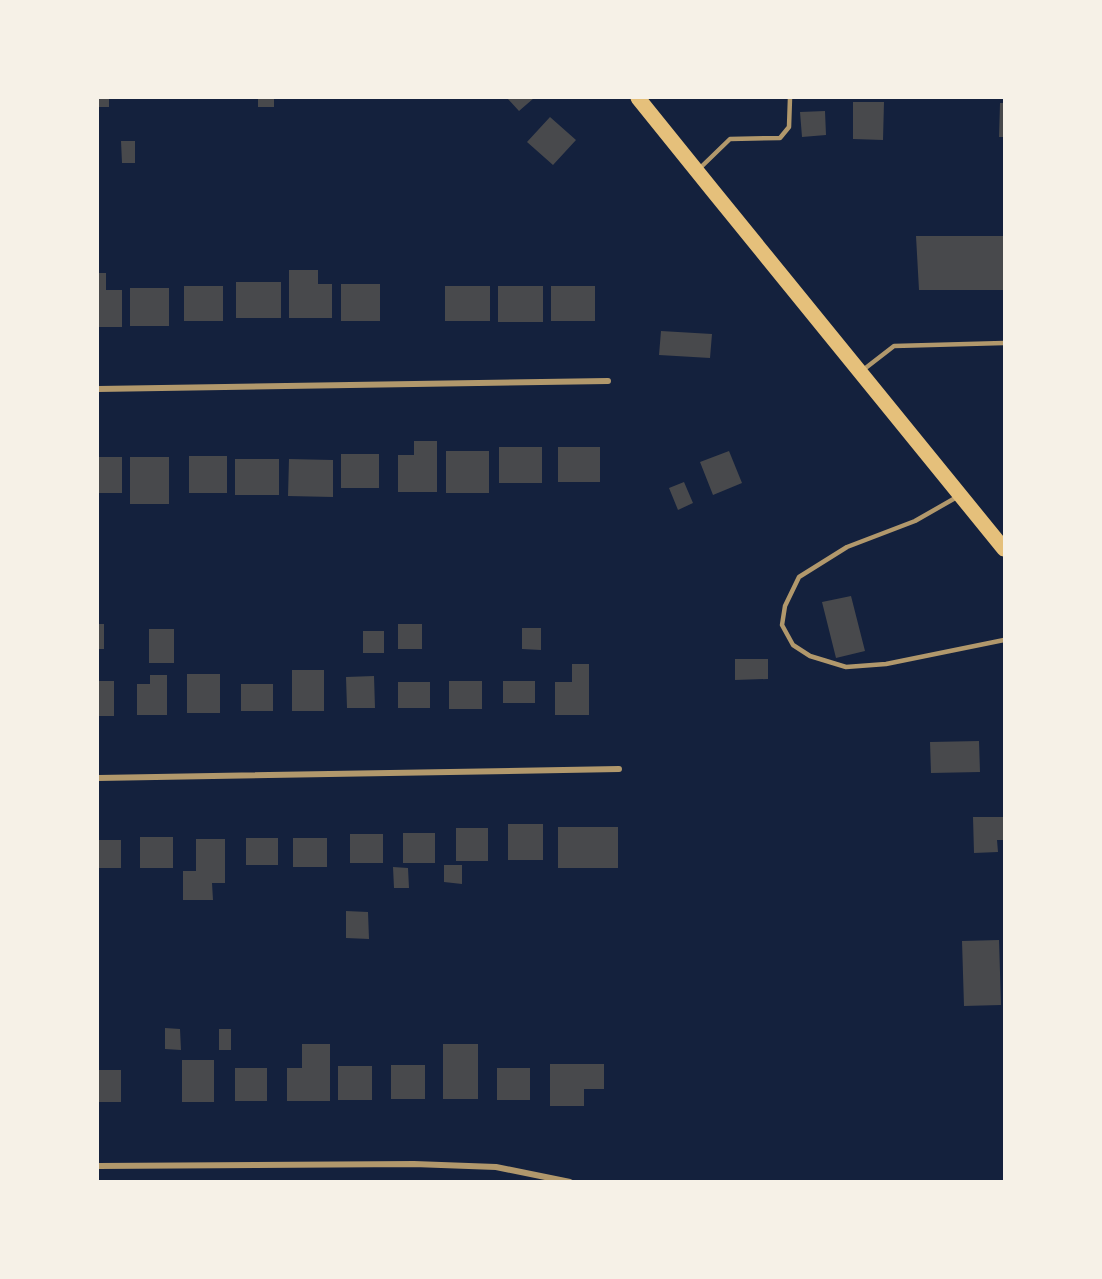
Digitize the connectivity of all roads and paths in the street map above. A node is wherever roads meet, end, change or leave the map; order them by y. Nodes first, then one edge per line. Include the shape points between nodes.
1 (638, 98) edge
2 (790, 98) edge
3 (697, 171) junction
4 (1005, 343) edge
5 (860, 372) junction
6 (608, 381) dead end
7 (98, 389) edge
8 (960, 495) junction
9 (1005, 549) edge
10 (1005, 640) edge
11 (619, 769) dead end
12 (98, 778) edge
13 (98, 1166) edge
14 (570, 1182) edge

1 - 3 main road
2 - 3 lane via 789,127 780,138 730,139
3 - 5 main road
4 - 5 lane via 894,346
5 - 8 main road
6 - 7 street
8 - 9 main road
8 - 10 lane via 915,521 847,547 799,577 785,606 782,625 793,645 810,656 846,667 886,664
11 - 12 street
13 - 14 street via 414,1164 496,1167

